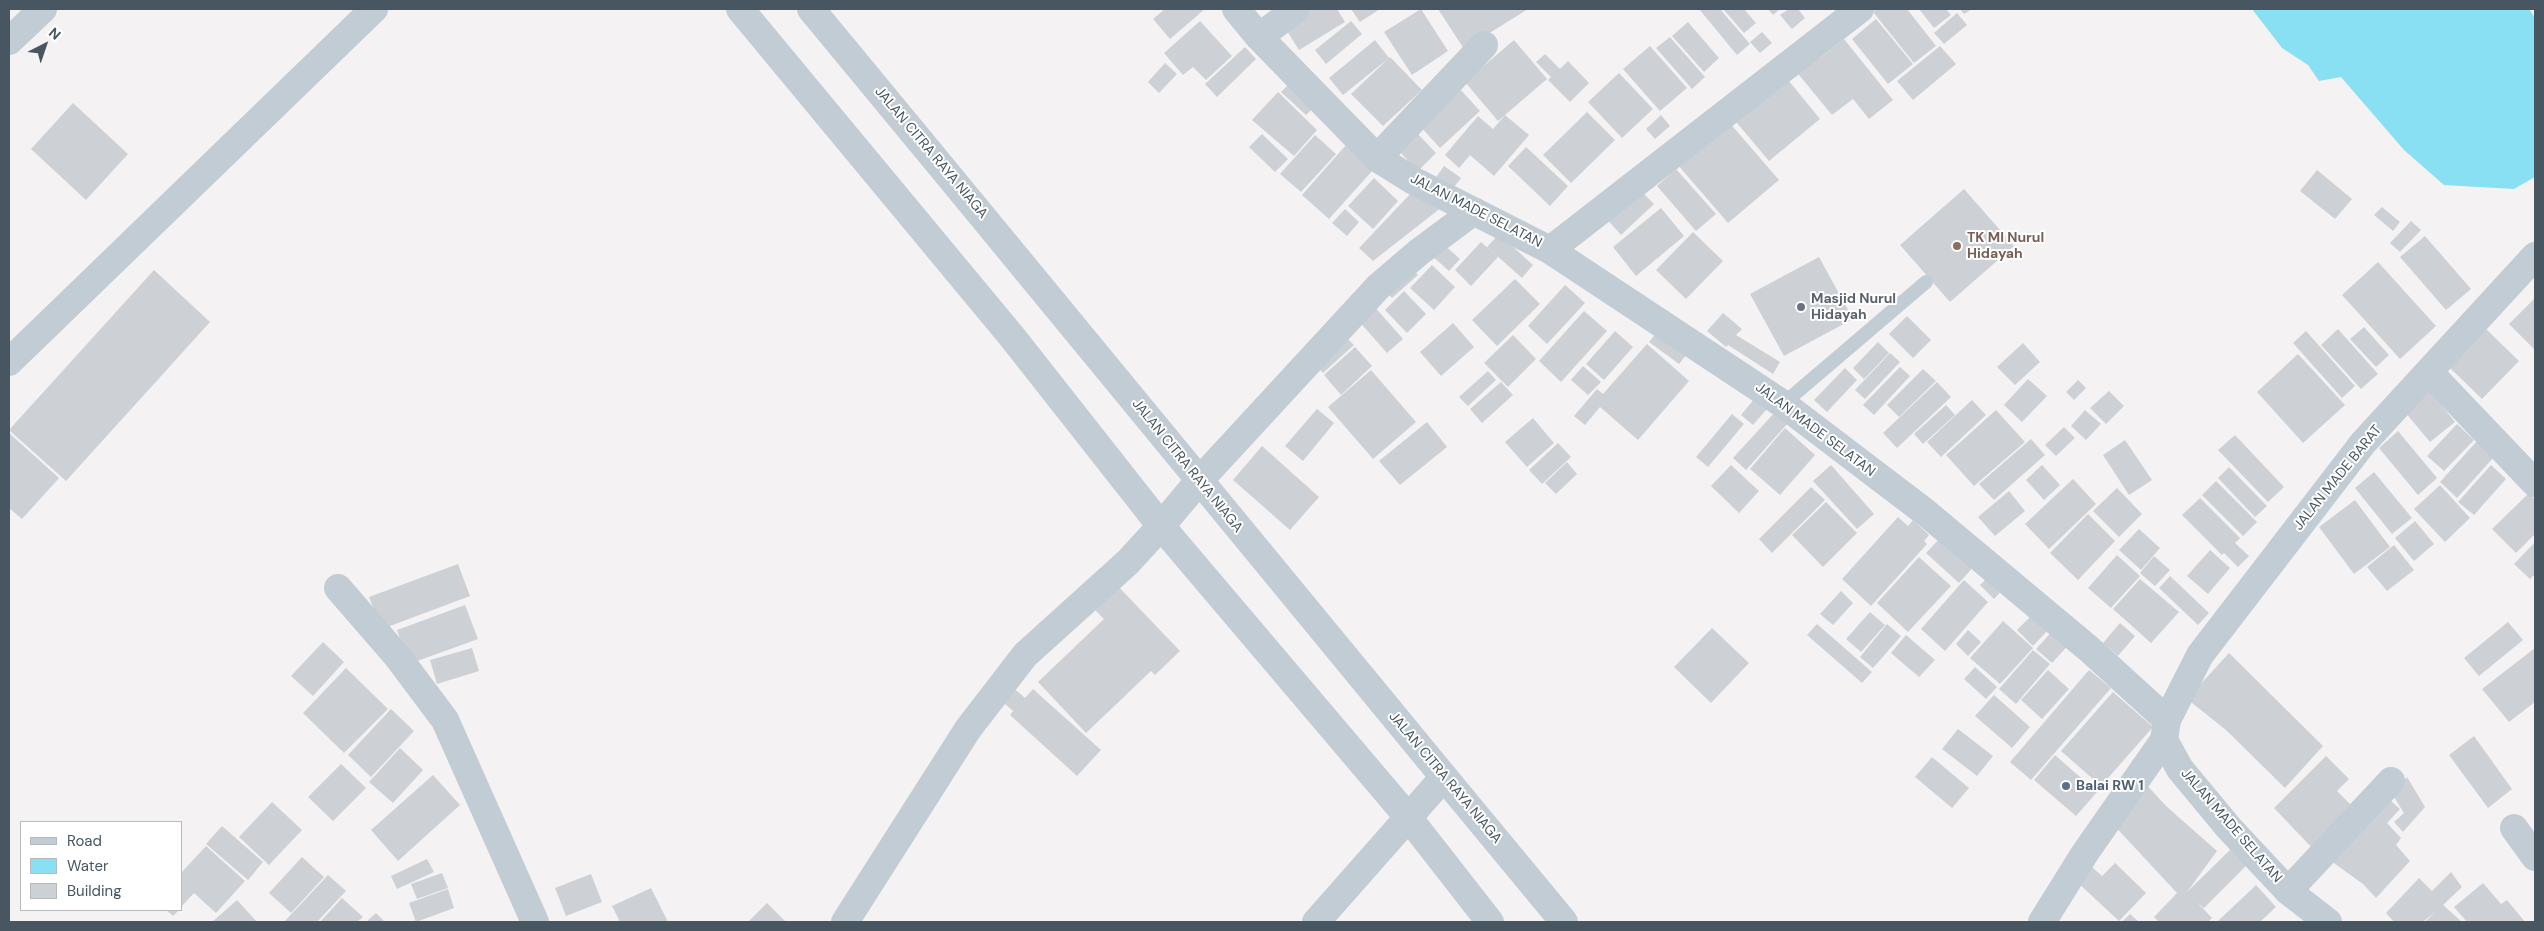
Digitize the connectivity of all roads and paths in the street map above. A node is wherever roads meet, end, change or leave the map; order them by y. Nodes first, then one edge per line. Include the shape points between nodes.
1 (43, 9) edge
2 (374, 9) edge
3 (740, 9) edge
4 (811, 9) edge
5 (1236, 9) edge
6 (1296, 9) edge
7 (1860, 9) edge
8 (1259, 36) junction
9 (9, 41) edge
10 (1484, 45) dead end
11 (1376, 158) junction
12 (1474, 211) junction
13 (1550, 250) junction
14 (2535, 256) edge
15 (1926, 282) dead end
16 (9, 362) edge
17 (2429, 372) junction
18 (1783, 404) junction
19 (1198, 482) junction
20 (2535, 483) edge
21 (1161, 526) junction
22 (338, 588) dead end
23 (2166, 730) junction
24 (1444, 777) junction
25 (2391, 781) dead end
26 (1408, 817) junction
27 (2514, 828) dead end
28 (2535, 857) edge
29 (2288, 891) junction
30 (535, 922) edge
31 (845, 922) edge
32 (1316, 922) edge
33 (1490, 922) edge
34 (1564, 922) edge
35 (2042, 922) edge
36 (2328, 922) edge

1 - 9 street
2 - 16 street
3 - 21 street via 1013,338
4 - 19 street, JALAN CITRA RAYA NIAGA via 1048,294
5 - 8 street, JALAN MADE SELATAN
6 - 8 street
7 - 13 street
8 - 11 street, JALAN MADE SELATAN
10 - 11 street
11 - 12 street, JALAN MADE SELATAN
12 - 13 street, JALAN MADE SELATAN
12 - 19 street via 1378,286
13 - 18 street, JALAN MADE SELATAN
14 - 17 street, JALAN MADE BARAT
15 - 18 lane
17 - 20 street
17 - 23 street, JALAN MADE BARAT via 2363,442 2200,655
18 - 23 street, JALAN MADE SELATAN via 1925,512 2090,649
19 - 21 street
19 - 24 street, JALAN CITRA RAYA NIAGA
21 - 26 street
21 - 31 street via 1128,562 1025,654 1013,669 968,729
22 - 30 street via 398,656 445,720
23 - 29 street, JALAN MADE SELATAN via 2180,769
23 - 35 street, JALAN MADE BARAT
24 - 26 street
24 - 34 street, JALAN CITRA RAYA NIAGA
25 - 29 street
26 - 32 street
26 - 33 street
27 - 28 street
29 - 36 street, JALAN MADE SELATAN

